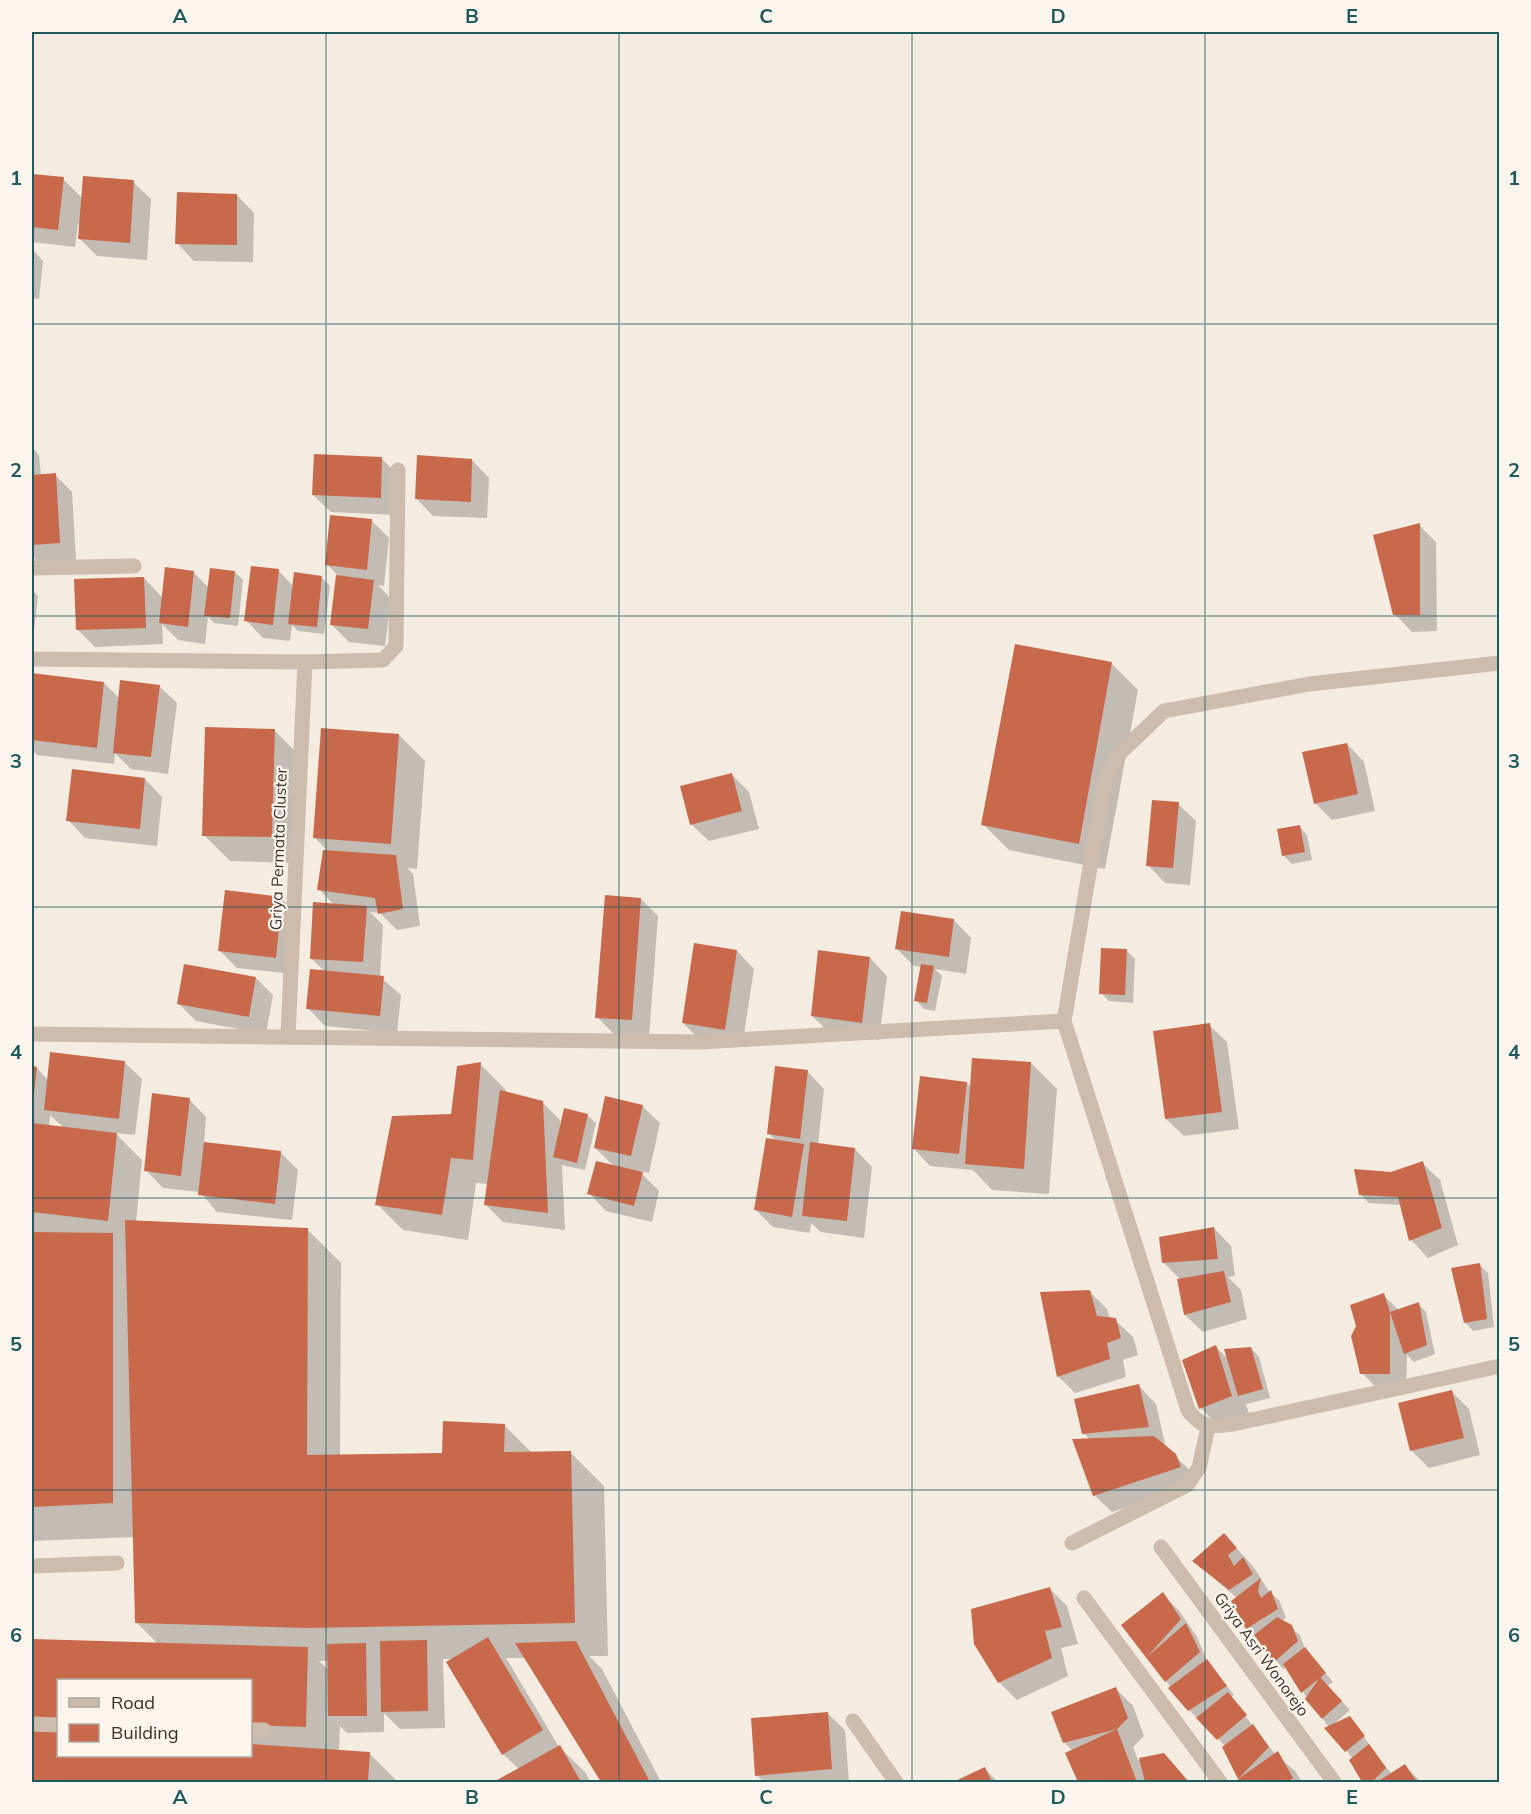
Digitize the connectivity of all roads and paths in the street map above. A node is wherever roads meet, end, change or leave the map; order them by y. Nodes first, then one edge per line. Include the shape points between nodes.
1 (398, 470) dead end
2 (134, 566) dead end
3 (32, 568) edge
4 (32, 659) edge
5 (304, 662) junction
6 (1500, 663) edge
7 (1064, 1022) junction
8 (32, 1034) edge
9 (288, 1036) junction
10 (1500, 1366) edge
11 (1208, 1427) junction
12 (1072, 1543) dead end
13 (1161, 1547) dead end
14 (117, 1563) dead end
15 (32, 1566) edge
16 (1084, 1598) dead end
17 (853, 1721) dead end
18 (32, 1724) edge
19 (57, 1725) edge
20 (896, 1782) edge
21 (1220, 1782) edge
22 (1334, 1782) edge

1 - 5 street via 396,646 391,654 375,662
2 - 3 street
4 - 5 street
5 - 9 street, Griya Permata Cluster
6 - 7 street via 1309,684 1164,711 1120,752 1105,779
7 - 9 street via 701,1042
7 - 11 street via 1188,1410
8 - 9 street
10 - 11 street
11 - 12 street via 1198,1468 1187,1485
13 - 22 street, Griya Asri Wonorejo
14 - 15 street
16 - 21 street
17 - 20 street
18 - 19 street

